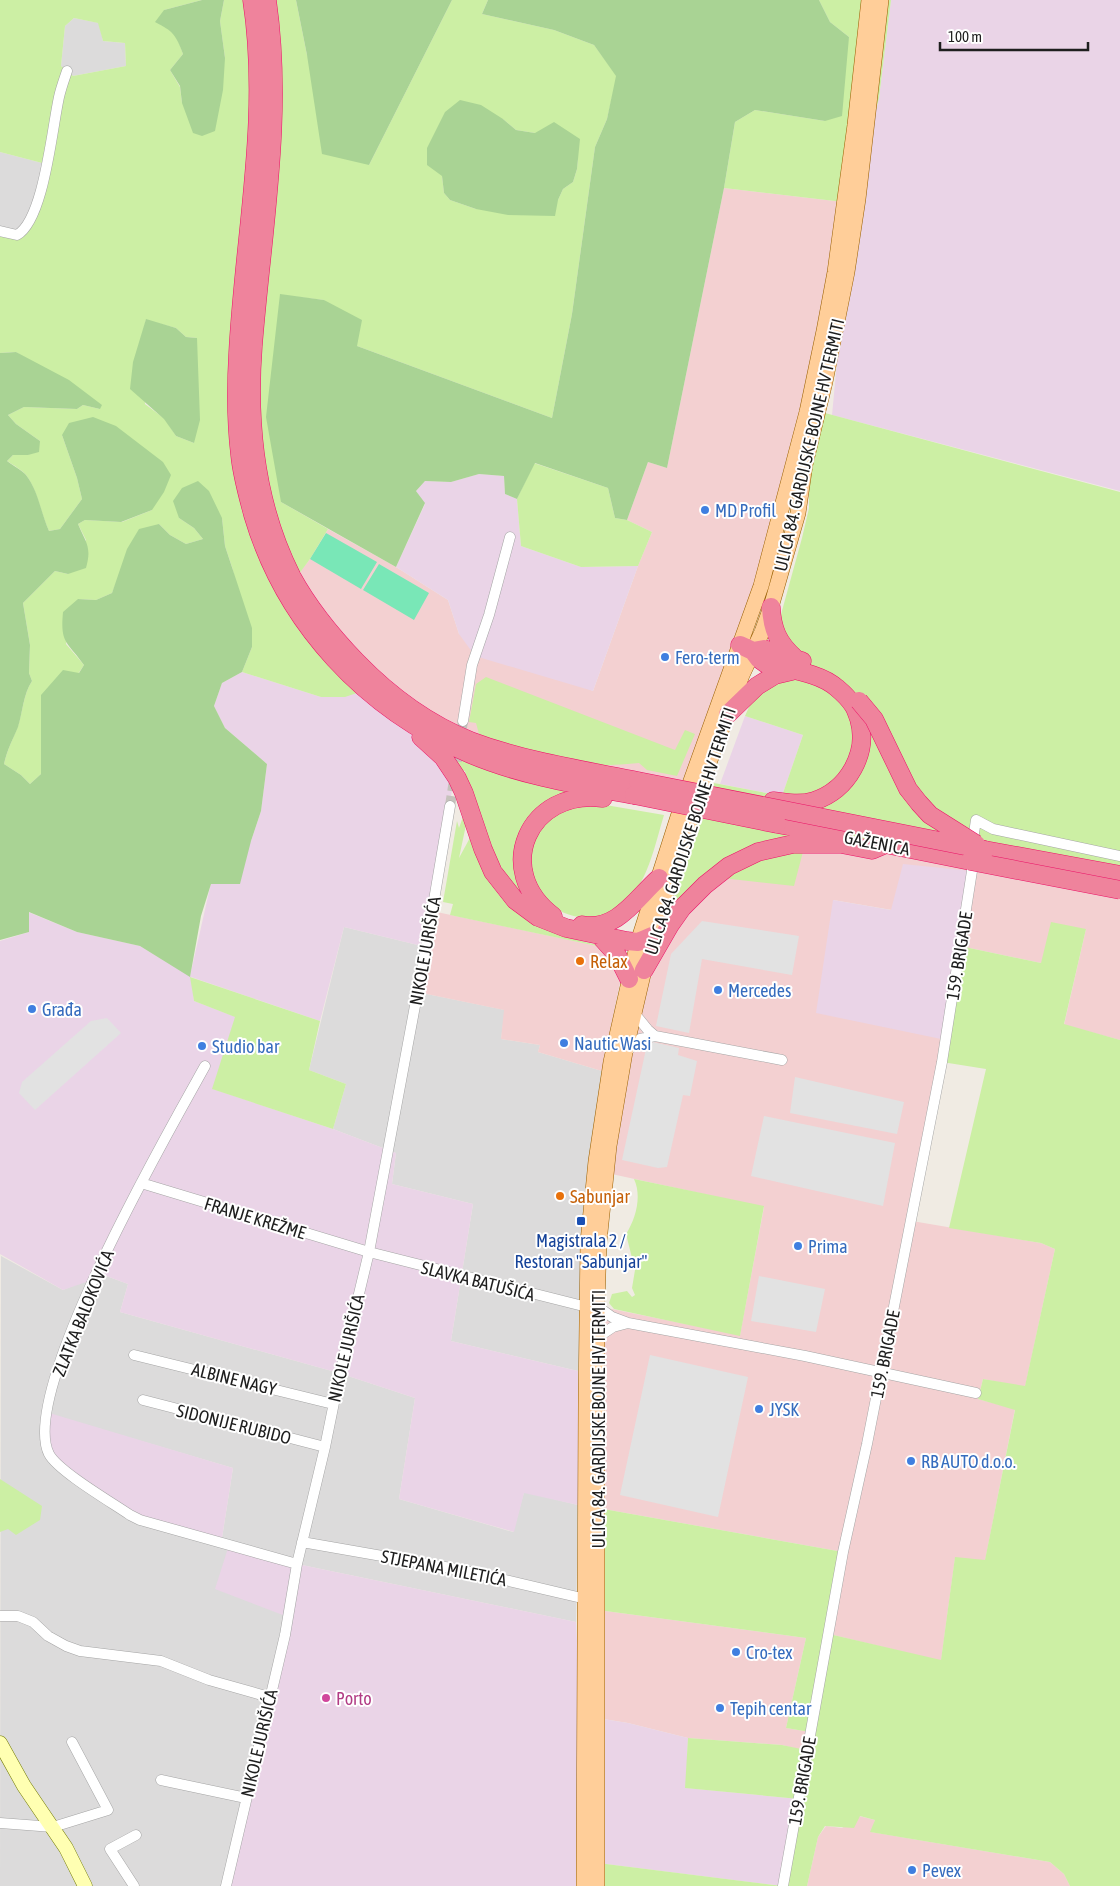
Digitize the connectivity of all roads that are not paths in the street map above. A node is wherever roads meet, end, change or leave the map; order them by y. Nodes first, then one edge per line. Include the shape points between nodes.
1 (252, 0) edge
2 (267, 0) edge
3 (868, 0) edge
4 (881, 0) edge
5 (67, 71) dead end
6 (0, 231) edge
7 (510, 537) dead end
8 (771, 607) junction
9 (746, 648) junction
10 (794, 665) junction
11 (856, 703) junction
12 (728, 714) junction
13 (463, 721) tunnel mouth
14 (409, 723) junction
15 (636, 788) junction
16 (728, 799) junction
17 (450, 806) tunnel mouth
18 (886, 844) junction
19 (984, 850) junction
20 (1120, 856) edge
21 (1120, 875) edge
22 (659, 878) junction
23 (1120, 890) edge
24 (599, 935) junction
25 (645, 939) junction
26 (644, 970) junction
27 (629, 979) junction
28 (634, 1014) junction
29 (655, 1036) junction
30 (625, 1052) junction
31 (782, 1060) dead end
32 (205, 1066) dead end
33 (141, 1183) junction
34 (369, 1252) junction
35 (592, 1306) junction
36 (628, 1323) junction
37 (598, 1337) junction
38 (134, 1355) dead end
39 (881, 1372) junction
40 (976, 1393) dead end
41 (143, 1400) dead end
42 (333, 1404) junction
43 (325, 1447) junction
44 (302, 1542) junction
45 (297, 1564) junction
46 (586, 1599) junction
47 (0, 1616) edge
48 (269, 1697) junction
49 (72, 1742) dead end
50 (0, 1743) edge
51 (6, 1762) edge
52 (161, 1780) dead end
53 (246, 1798) junction
54 (0, 1823) edge
55 (52, 1827) junction
56 (136, 1836) dead end
57 (85, 1886) edge
58 (134, 1886) edge
59 (226, 1886) edge
60 (584, 1886) edge
61 (597, 1886) edge
62 (783, 1886) edge

1 - 14 highway via 259,125 236,401 240,457 247,493 276,575 315,638 355,681
2 - 15 highway via 274,76 273,128 251,402 253,447 263,498 292,577 323,623 366,671 404,703 432,721 471,740
3 - 9 main road, ULICA 84. GARDIJSKE BOJNE HV TERMITI via 852,144 826,323 815,379
4 - 8 main road, ULICA 84. GARDIJSKE BOJNE HV TERMITI via 858,199 846,272 805,464 798,513
5 - 6 street via 40,195 23,231 17,235
7 - 13 street via 472,665
8 - 9 main road, ULICA 84. GARDIJSKE BOJNE HV TERMITI
8 - 10 highway via 772,626
9 - 10 highway via 766,664
9 - 12 main road, ULICA 84. GARDIJSKE BOJNE HV TERMITI via 742,674
9 - 22 main road, ULICA 84. GARDIJSKE BOJNE HV TERMITI via 678,817
10 - 11 highway via 823,670 842,684
10 - 12 highway via 757,686
11 - 16 highway via 862,739 859,755 853,770 832,792 803,803 740,796
11 - 19 highway, bridge via 874,720 918,803 930,815
12 - 25 main road, ULICA 84. GARDIJSKE BOJNE HV TERMITI
14 - 15 highway via 472,755 526,773
14 - 24 highway via 443,757 457,778 493,872 508,893 548,922
15 - 16 highway, GAŽENICA, bridge
15 - 18 highway, GAŽENICA, bridge
15 - 22 highway via 623,800 577,797 548,810 526,836 522,849 525,877 530,893 540,907 554,917 586,926 612,921 627,911
16 - 19 highway, GAŽENICA, bridge
17 - 34 street, NIKOLE JURIŠIĆA
18 - 23 highway, GAŽENICA, bridge
18 - 26 highway via 872,850 841,844 793,844 758,852 728,866 682,908
19 - 21 highway, GAŽENICA
20 - 39 street, 159. BRIGADE via 992,829 976,820 972,871 944,1048
22 - 25 main road, ULICA 84. GARDIJSKE BOJNE HV TERMITI
24 - 25 highway
24 - 27 highway via 617,955
25 - 26 main road, ULICA 84. GARDIJSKE BOJNE HV TERMITI
25 - 27 main road, ULICA 84. GARDIJSKE BOJNE HV TERMITI
26 - 28 main road, ULICA 84. GARDIJSKE BOJNE HV TERMITI
27 - 35 main road, ULICA 84. GARDIJSKE BOJNE HV TERMITI via 610,1062 596,1161 588,1242
28 - 29 street
28 - 30 main road, ULICA 84. GARDIJSKE BOJNE HV TERMITI
29 - 30 street via 640,1039
29 - 31 street
30 - 35 main road, ULICA 84. GARDIJSKE BOJNE HV TERMITI via 609,1146
32 - 33 street, ZLATKA BALOKOVIĆA
33 - 34 street, FRANJE KREŽME
33 - 45 street, ZLATKA BALOKOVIĆA via 92,1280 64,1351 46,1412 48,1453 57,1465 140,1520
34 - 35 street, SLAVKA BATUŠIĆA
34 - 42 street, NIKOLE JURIŠIĆA
35 - 36 street, SLAVKA BATUŠIĆA
35 - 37 main road, ULICA 84. GARDIJSKE BOJNE HV TERMITI
35 - 46 main road, ULICA 84. GARDIJSKE BOJNE HV TERMITI
36 - 37 street via 613,1327
36 - 39 street, SLAVKA BATUŠIĆA
37 - 61 main road, ULICA 84. GARDIJSKE BOJNE HV TERMITI
38 - 42 street, ALBINE NAGY
39 - 40 street, SLAVKA BATUŠIĆA
39 - 62 street, 159. BRIGADE via 843,1552
41 - 43 street, SIDONIJE RUBIDO
42 - 43 street, NIKOLE JURIŠIĆA
43 - 44 street, NIKOLE JURIŠIĆA
44 - 45 street, NIKOLE JURIŠIĆA
44 - 46 street, STJEPANA MILETIĆA via 462,1570
45 - 48 street, NIKOLE JURIŠIĆA via 285,1635
46 - 60 main road, ULICA 84. GARDIJSKE BOJNE HV TERMITI
47 - 48 street via 18,1616 33,1622 48,1636 80,1651 161,1661 209,1680
48 - 53 street, NIKOLE JURIŠIĆA
49 - 55 street via 108,1810
50 - 51 main road
51 - 55 main road
52 - 53 street
53 - 59 street, NIKOLE JURIŠIĆA
54 - 55 street
55 - 57 main road
56 - 58 street via 110,1849

